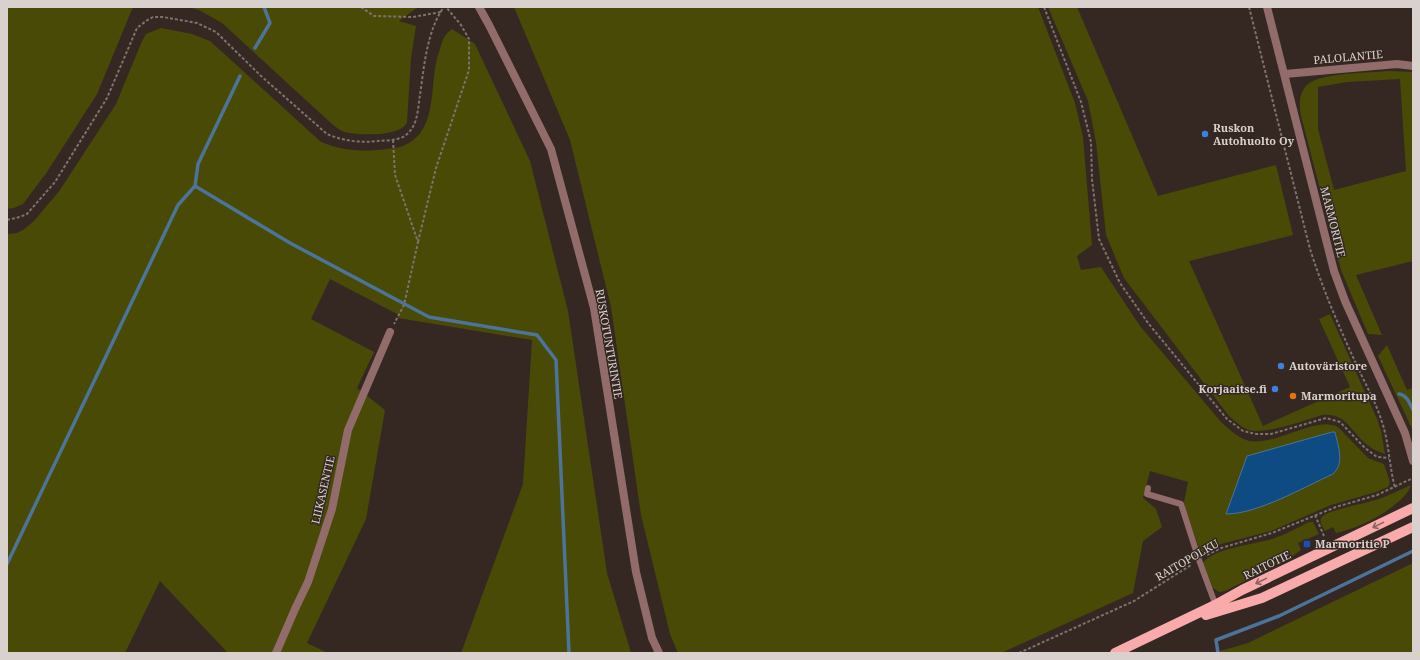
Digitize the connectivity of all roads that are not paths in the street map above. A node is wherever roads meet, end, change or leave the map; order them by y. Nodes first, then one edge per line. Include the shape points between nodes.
1 (479, 7) edge
2 (1268, 7) edge
3 (1413, 66) edge
4 (1285, 74) junction
5 (390, 332) road end
6 (1405, 434) junction
7 (1413, 444) edge
8 (1413, 461) edge
9 (1148, 488) dead end
10 (1413, 508) edge
11 (1413, 527) edge
12 (1216, 609) junction
13 (276, 653) edge
14 (659, 653) edge
15 (1115, 653) edge

1 - 14 street, RUSKOTUNTURINTIE via 550,149 594,308 636,572 652,638
2 - 4 street, MARMORITIE
3 - 4 street, PALOLANTIE via 1397,64
4 - 6 street, MARMORITIE via 1334,271
5 - 13 street, LIIKASENTIE via 348,430 332,509 308,582
6 - 7 street, MARMORITIE
6 - 8 street, MARMORITIE
9 - 12 lane via 1147,494 1181,504
10 -> 12 main road, RAITOTIE via 1242,590
11 - 12 main road, RAITOTIE via 1262,598
12 - 15 main road, RAITOTIE via 1176,624

